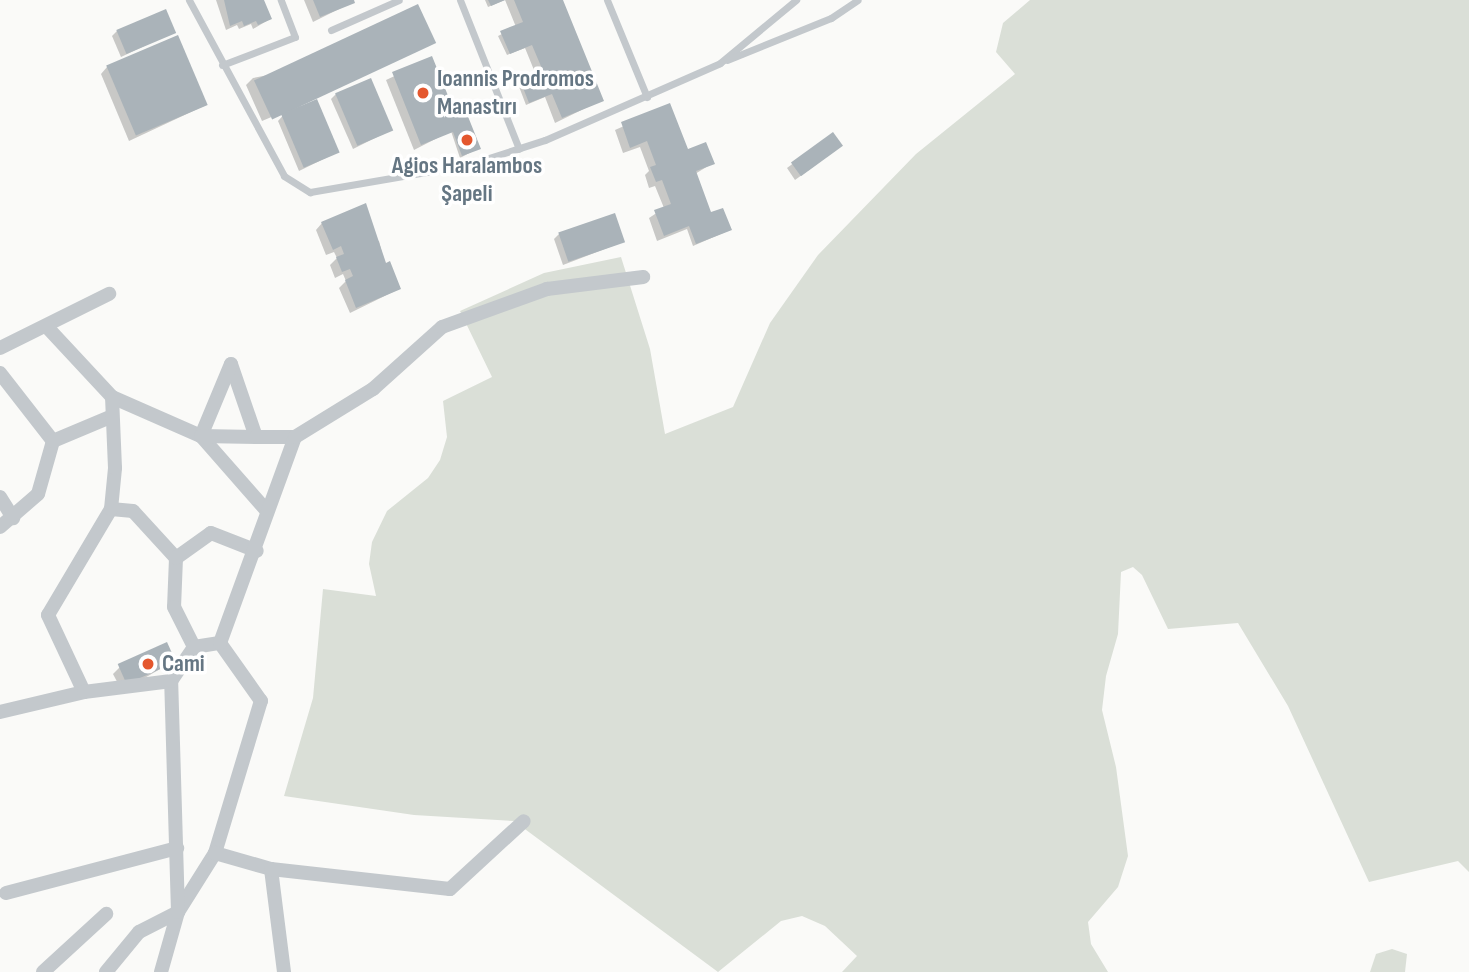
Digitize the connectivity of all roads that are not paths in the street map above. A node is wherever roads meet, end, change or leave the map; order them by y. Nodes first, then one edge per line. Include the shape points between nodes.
1 (189, 0) edge
2 (281, 0) edge
3 (399, 0) edge
4 (460, 0) edge
5 (607, 0) edge
6 (796, 0) edge
7 (858, 0) edge
8 (331, 30) dead end
9 (720, 63) junction
10 (222, 65) junction
11 (647, 97) junction
12 (519, 149) junction
13 (643, 277) dead end
14 (109, 294) dead end
15 (47, 327) junction
16 (0, 348) edge
17 (0, 373) edge
18 (112, 397) junction
19 (110, 417) junction
20 (201, 436) junction
21 (256, 437) junction
22 (295, 437) junction
23 (53, 441) junction
24 (0, 497) edge
25 (111, 509) junction
26 (266, 510) junction
27 (13, 519) junction
28 (0, 527) edge
29 (257, 551) junction
30 (176, 558) junction
31 (220, 643) junction
32 (194, 647) junction
33 (170, 681) junction
34 (84, 692) junction
35 (0, 712) edge
36 (524, 821) dead end
37 (177, 848) junction
38 (215, 853) junction
39 (271, 869) junction
40 (6, 893) dead end
41 (178, 912) junction
42 (106, 914) dead end
43 (43, 972) edge
44 (106, 972) edge
45 (161, 972) edge
46 (284, 972) edge

1 - 10 lane
2 - 10 lane via 295,37
3 - 8 lane
4 - 12 lane
5 - 11 lane
6 - 9 lane
7 - 9 lane via 831,18
9 - 11 lane
10 - 12 lane via 284,176 300,190 321,191 467,165
11 - 12 lane
13 - 22 street via 547,289 442,327 373,390
14 - 15 street
15 - 16 street
15 - 18 street
17 - 23 street
18 - 19 street
18 - 20 street
19 - 23 street
19 - 25 street via 115,468
20 - 21 street
20 - 21 street via 231,364
20 - 26 street
21 - 22 street
22 - 26 street
23 - 27 street via 38,494
24 - 27 street
25 - 30 street via 133,511
25 - 34 street via 48,615
26 - 29 street
27 - 28 street
29 - 30 street via 211,533
29 - 31 street
30 - 32 street via 174,607
31 - 32 street
31 - 38 street via 261,701
32 - 33 street
33 - 34 street
33 - 37 street
34 - 35 street
36 - 39 street via 450,889
37 - 40 street
37 - 41 street
38 - 39 street
38 - 41 street
39 - 46 street
41 - 44 street via 139,932
41 - 45 street
42 - 43 street

